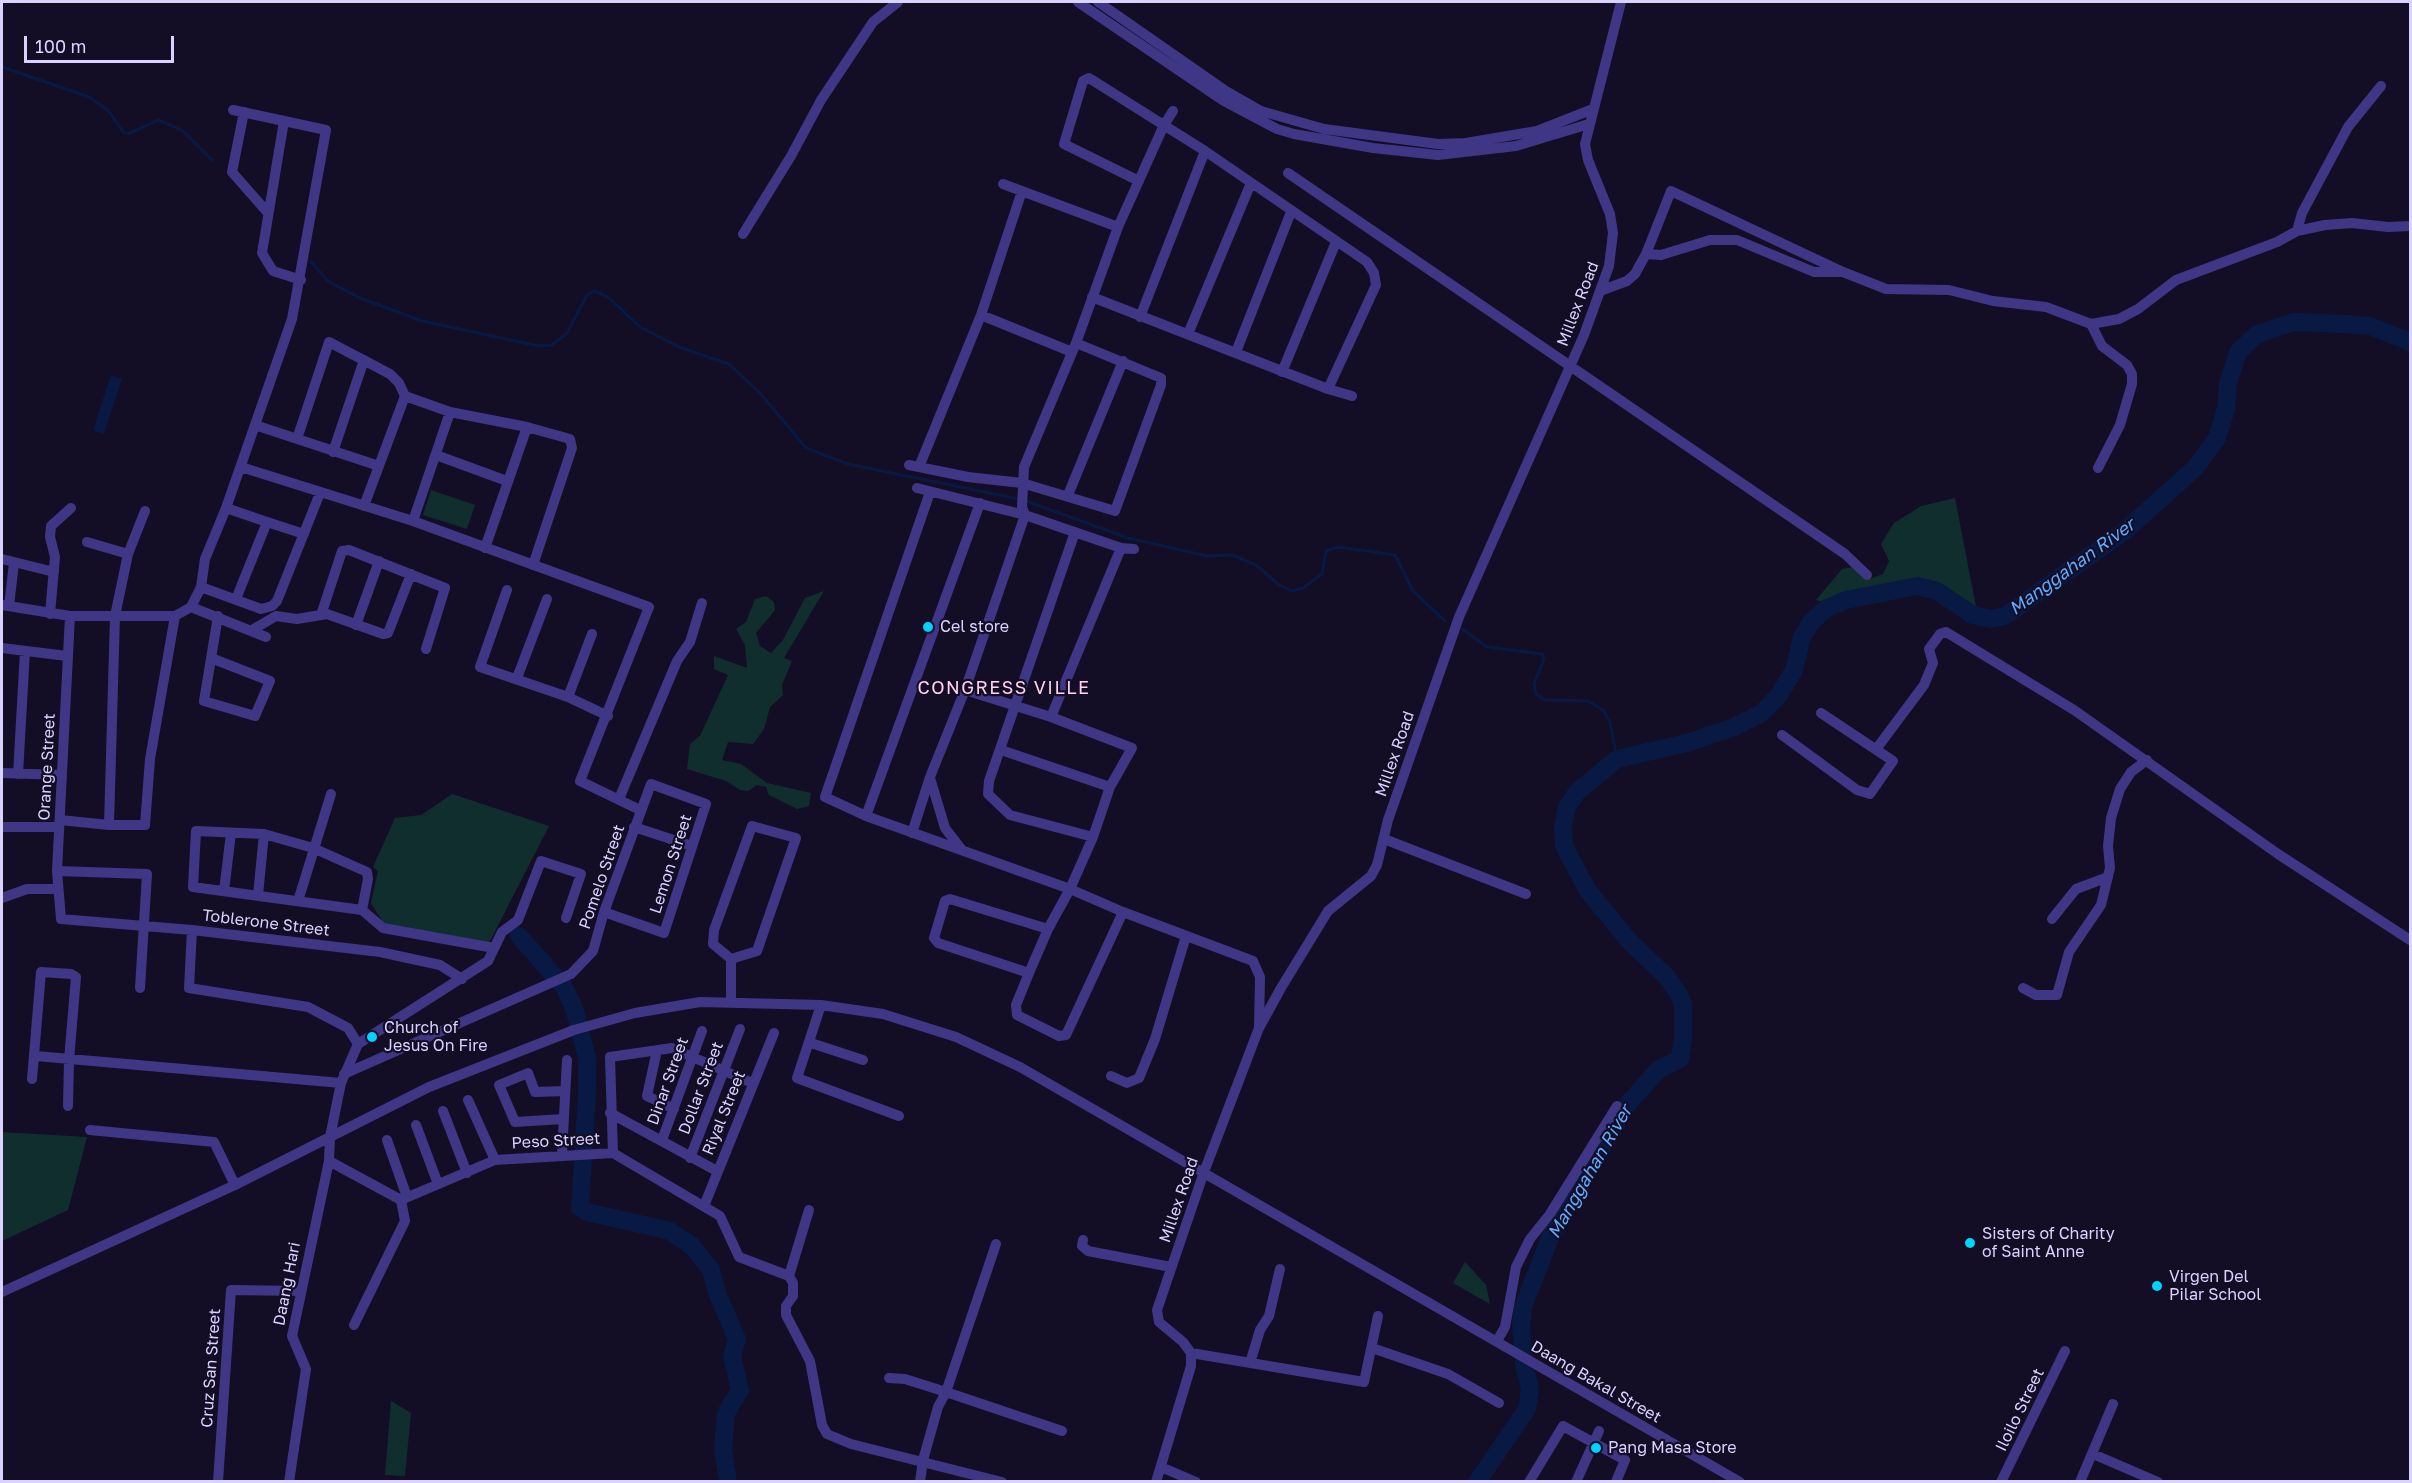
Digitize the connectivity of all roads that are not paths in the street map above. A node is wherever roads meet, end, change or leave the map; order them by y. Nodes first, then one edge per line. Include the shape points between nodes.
1 (898, 2) edge
2 (1078, 2) edge
3 (1098, 2) edge
4 (1621, 2) edge
5 (2381, 86) dead end
6 (1593, 109) junction
7 (233, 110) dead end
8 (1173, 111) dead end
9 (244, 112) junction
10 (284, 121) junction
11 (1589, 124) junction
12 (1164, 125) junction
13 (1204, 151) junction
14 (1288, 173) dead end
15 (1139, 181) junction
16 (1251, 183) junction
17 (1003, 184) dead end
18 (1022, 191) junction
19 (1291, 212) junction
20 (268, 213) junction
21 (2410, 226) edge
22 (1118, 227) junction
23 (2297, 231) junction
24 (743, 234) dead end
25 (1336, 242) junction
26 (1646, 254) junction
27 (1843, 272) junction
28 (302, 280) junction
29 (1600, 291) junction
30 (1092, 297) junction
31 (981, 315) junction
32 (1140, 317) junction
33 (2091, 324) junction
34 (1188, 334) junction
35 (1074, 348) junction
36 (1236, 352) junction
37 (364, 360) junction
38 (1123, 362) junction
39 (1569, 367) junction
40 (1282, 372) junction
41 (1328, 389) junction
42 (405, 396) junction
43 (1352, 396) dead end
44 (450, 412) junction
45 (255, 425) junction
46 (527, 427) junction
47 (297, 439) junction
48 (333, 452) junction
49 (436, 455) junction
50 (379, 466) junction
51 (241, 467) junction
52 (2098, 468) dead end
53 (507, 481) junction
54 (1022, 486) junction
55 (917, 488) dead end
56 (930, 492) junction
57 (320, 494) junction
58 (1068, 495) junction
59 (980, 503) junction
60 (364, 506) junction
61 (71, 508) dead end
62 (226, 508) junction
63 (145, 511) dead end
64 (1023, 511) junction
65 (413, 521) junction
66 (267, 522) junction
67 (1075, 532) junction
68 (304, 534) junction
69 (87, 542) dead end
70 (485, 548) junction
71 (1121, 548) junction
72 (1134, 549) dead end
73 (128, 554) junction
74 (2, 559) edge
75 (379, 561) junction
76 (14, 563) junction
77 (533, 565) junction
78 (54, 572) junction
79 (411, 574) junction
80 (1868, 575) dead end
81 (201, 587) junction
82 (507, 591) dead end
83 (236, 599) junction
84 (547, 599) dead end
85 (702, 603) dead end
86 (5, 606) edge
87 (191, 607) junction
88 (50, 614) junction
89 (321, 615) junction
90 (70, 616) junction
91 (115, 616) junction
92 (175, 616) junction
93 (218, 616) junction
94 (356, 625) junction
95 (252, 630) junction
96 (592, 634) dead end
97 (266, 637) dead end
98 (2, 648) edge
99 (426, 649) dead end
100 (25, 651) junction
101 (67, 656) junction
102 (211, 658) junction
103 (517, 678) junction
104 (965, 690) junction
105 (568, 697) junction
106 (1015, 705) junction
107 (1821, 713) dead end
108 (608, 716) junction
109 (1051, 717) junction
110 (1782, 735) dead end
111 (1877, 748) junction
112 (1001, 750) junction
113 (2147, 760) junction
114 (2, 773) edge
115 (18, 774) junction
116 (62, 775) junction
117 (930, 777) junction
118 (1110, 787) junction
119 (331, 794) dead end
120 (619, 799) junction
121 (706, 804) joint
122 (640, 810) junction
123 (866, 816) junction
124 (59, 824) junction
125 (109, 825) junction
126 (2, 827) edge
127 (634, 827) junction
128 (231, 833) junction
129 (912, 833) junction
130 (264, 834) junction
131 (1093, 837) junction
132 (1384, 839) junction
133 (692, 846) junction
134 (313, 848) junction
135 (963, 850) junction
136 (57, 871) junction
137 (2108, 877) junction
138 (57, 889) junction
139 (1070, 889) junction
140 (224, 891) junction
141 (1526, 894) dead end
142 (258, 895) junction
143 (2, 898) edge
144 (298, 901) junction
145 (362, 910) junction
146 (604, 912) junction
147 (1123, 912) junction
148 (566, 918) dead end
149 (61, 919) joint
150 (2052, 920) dead end
151 (144, 926) junction
152 (1048, 929) junction
153 (192, 930) junction
154 (1186, 936) junction
155 (2410, 940) edge
156 (494, 948) junction
157 (731, 959) junction
158 (1029, 973) junction
159 (462, 979) junction
160 (140, 988) dead end
161 (2023, 988) dead end
162 (731, 1001) junction
163 (821, 1005) junction
164 (1259, 1028) junction
165 (740, 1029) dead end
166 (702, 1031) dead end
167 (774, 1033) dead end
168 (811, 1043) junction
169 (358, 1044) junction
170 (657, 1050) junction
171 (693, 1055) junction
172 (36, 1056) junction
173 (69, 1060) junction
174 (567, 1060) dead end
175 (863, 1060) dead end
176 (724, 1071) junction
177 (1111, 1076) dead end
178 (342, 1078) junction
179 (32, 1079) dead end
180 (752, 1083) junction
181 (564, 1091) junction
182 (468, 1100) dead end
183 (68, 1106) dead end
184 (1617, 1106) dead end
185 (674, 1109) junction
186 (444, 1111) dead end
187 (610, 1113) junction
188 (899, 1116) dead end
189 (563, 1119) junction
190 (416, 1125) dead end
191 (90, 1130) dead end
192 (330, 1137) junction
193 (387, 1140) dead end
194 (662, 1140) junction
195 (613, 1153) junction
196 (562, 1154) junction
197 (690, 1158) junction
198 (495, 1160) junction
199 (329, 1161) junction
200 (717, 1171) junction
201 (1204, 1172) junction
202 (467, 1173) junction
203 (438, 1184) junction
204 (235, 1185) junction
205 (404, 1198) junction
206 (704, 1206) junction
207 (808, 1210) dead end
208 (1083, 1240) dead end
209 (996, 1244) dead end
210 (1171, 1267) junction
211 (1281, 1269) dead end
212 (789, 1276) junction
213 (300, 1291) junction
214 (2, 1292) edge
215 (1378, 1316) dead end
216 (354, 1326) dead end
217 (1499, 1342) junction
218 (1372, 1348) junction
219 (2065, 1351) dead end
220 (1191, 1353) junction
221 (1250, 1363) junction
222 (889, 1378) dead end
223 (946, 1392) junction
224 (1499, 1403) dead end
225 (2113, 1404) dead end
226 (1062, 1431) dead end
227 (1599, 1431) dead end
228 (1592, 1443) junction
229 (2093, 1454) junction
230 (923, 1460) junction
231 (1161, 1467) junction
232 (218, 1482) edge
233 (289, 1482) edge
234 (920, 1482) edge
235 (1002, 1482) edge
236 (1156, 1482) edge
237 (1197, 1482) edge
238 (1529, 1482) edge
239 (1576, 1482) edge
240 (1616, 1482) edge
241 (1740, 1482) edge
242 (2001, 1482) edge
243 (2080, 1482) edge
244 (2158, 1482) edge

1 - 24 street via 873,22 821,100
2 - 11 street via 1224,101 1276,129 1294,134 1438,155 1516,146
3 - 6 street via 1261,111 1324,129 1438,144 1466,143 1537,131
4 - 6 street, Millex Road
5 - 23 street via 2348,127 2302,213
6 - 11 street, Millex Road
7 - 9 street
8 - 12 street
9 - 10 street
9 - 20 street via 232,172
10 - 20 street
10 - 28 street via 326,130 302,261
11 - 29 street, Millex Road via 1585,144 1588,160 1606,201 1613,234 1609,266
12 - 13 street
12 - 15 street
12 - 15 street via 1089,78 1083,81 1064,144
13 - 16 street
13 - 32 street
14 - 39 street
15 - 22 street
16 - 19 street
16 - 34 street
17 - 18 street
18 - 22 street
18 - 31 street
19 - 25 street
19 - 36 street
20 - 28 street via 262,253 273,271
21 - 23 street via 2352,223
22 - 30 street
23 - 33 street via 2176,280 2119,320
25 - 40 street
25 - 41 street via 1367,262 1376,285
26 - 27 street via 1661,255 1726,238 1814,272
26 - 27 street via 1671,191
26 - 29 street via 1627,281
27 - 33 street via 1886,289 1949,290 1993,301 2046,307
28 - 45 street
29 - 39 street, Millex Road
30 - 32 street
30 - 35 street
31 - 35 street
31 - 54 street via 914,466
32 - 34 street
33 - 52 street via 2102,346 2127,365 2132,374 2120,425
34 - 36 street
35 - 38 street
35 - 54 street via 1024,467
36 - 40 street
37 - 42 street via 390,374
37 - 47 street via 329,342
37 - 48 street
38 - 58 street
38 - 58 street via 1161,378 1161,384 1115,511
39 - 80 street via 1845,554
39 - 132 street, Millex Road via 1459,616
40 - 41 street
41 - 43 street
42 - 44 street
42 - 50 street
44 - 46 street
44 - 49 street
45 - 47 street
45 - 51 street
46 - 53 street
46 - 77 street via 570,439 572,448
47 - 48 street
48 - 50 street
49 - 53 street
49 - 65 street
50 - 60 street
51 - 57 street
51 - 62 street
53 - 70 street
54 - 58 street
54 - 64 street
55 - 56 street
56 - 59 street
56 - 123 street via 825,797
57 - 60 street
57 - 68 street
59 - 64 street
59 - 123 street
60 - 65 street
61 - 78 street via 51,526
62 - 66 street
62 - 81 street via 206,559
63 - 73 street
64 - 67 street
64 - 104 street
65 - 70 street
66 - 68 street
66 - 83 street
67 - 71 street
67 - 106 street
68 - 83 street via 277,601 261,609
69 - 73 street
70 - 77 street
71 - 72 street
71 - 109 street
73 - 91 street
74 - 76 street
75 - 79 street
75 - 89 street via 342,551
75 - 94 street
76 - 78 street
76 - 86 street
77 - 108 street via 649,607
78 - 88 street
79 - 94 street via 391,631 383,634
79 - 99 street via 445,588
81 - 83 street
81 - 87 street
82 - 103 street via 480,667
84 - 103 street
85 - 120 street via 690,642 677,661
86 - 88 street
87 - 92 street
87 - 93 street
88 - 90 street
89 - 94 street
89 - 95 street via 297,619 276,616
90 - 91 street
90 - 101 street, Orange Street
91 - 92 street
91 - 125 street
92 - 125 street via 150,759 145,825
93 - 95 street
93 - 102 street
95 - 97 street
96 - 105 street
98 - 100 street
100 - 101 street
100 - 115 street
101 - 116 street, Orange Street
102 - 102 street via 270,681 255,716 204,700
103 - 105 street
104 - 106 street
104 - 117 street
105 - 108 street
106 - 109 street
106 - 112 street
107 - 111 street
108 - 120 street via 580,781
109 - 118 street via 1132,748
110 - 111 street via 1865,794 1873,792 1893,762
111 - 113 street via 1924,685 1933,663 1929,649 1946,632
112 - 118 street
112 - 131 street via 988,794 1010,815
113 - 137 street via 2131,772 2111,818
113 - 155 street via 2278,854
114 - 115 street
115 - 116 street
116 - 124 street, Orange Street
117 - 129 street
117 - 135 street via 945,828
118 - 131 street
119 - 134 street
120 - 122 street
121 - 122 street, Pomelo Street via 651,784
121 - 133 street, Lemon Street
122 - 127 street, Pomelo Street
123 - 129 street
124 - 125 street
124 - 126 street
124 - 136 street, Orange Street
127 - 133 street
127 - 146 street, Pomelo Street
128 - 130 street
128 - 140 street
128 - 140 street via 196,831 193,887
129 - 135 street
130 - 134 street
130 - 142 street
131 - 139 street
132 - 141 street
132 - 164 street, Millex Road via 1371,876 1328,911
133 - 146 street, Lemon Street via 664,933
134 - 144 street
134 - 145 street via 367,872
135 - 139 street
136 - 138 street, Orange Street
136 - 151 street via 147,874
137 - 150 street via 2076,889
137 - 161 street via 2101,905 2069,952 2056,995 2036,995
138 - 143 street via 27,889
138 - 149 street, Orange Street
139 - 147 street
139 - 152 street
140 - 142 street
142 - 144 street
144 - 145 street
145 - 156 street via 383,928
146 - 178 street, Pomelo Street via 593,951 571,974 422,1038
147 - 154 street
147 - 158 street via 1066,1035 1059,1036 1017,1015 1016,1005
148 - 156 street via 581,874 542,861 518,920 502,932
149 - 151 street, Toblerone Street
151 - 153 street, Toblerone Street
151 - 160 street
152 - 158 street
152 - 158 street via 950,899 945,901 934,938 938,943
153 - 159 street, Toblerone Street via 380,952 440,965
153 - 169 street via 190,988 308,1007 348,1028
154 - 164 street via 1253,961 1260,976
154 - 177 street via 1155,1039 1139,1077 1127,1083
156 - 159 street via 488,961
157 - 157 street via 712,944 714,930 752,826 796,838 757,951
157 - 162 street
159 - 169 street
162 - 163 street, Daang Bakal Street
162 - 192 street, Daang Bakal Street via 635,1013 580,1028 429,1087
163 - 168 street
163 - 201 street, Daang Bakal Street via 883,1014 956,1038 1020,1067
164 - 201 street, Millex Road
165 - 176 street, Dollar Street
166 - 171 street, Dinar Street
167 - 180 street, Riyal Street
168 - 175 street
168 - 188 street via 797,1078
169 - 178 street, Daang Hari
170 - 171 street via 672,1048
170 - 185 street via 647,1096
170 - 187 street via 609,1057
171 - 176 street
171 - 185 street, Dinar Street
172 - 173 street
172 - 173 street via 41,972 71,974 76,977
172 - 179 street
173 - 178 street
173 - 183 street
174 - 181 street
176 - 180 street
176 - 197 street, Dollar Street
178 - 192 street, Daang Hari
180 - 200 street, Riyal Street
181 - 189 street
181 - 189 street via 535,1092 528,1073 499,1085 515,1122
182 - 198 street
184 - 217 street via 1550,1214 1530,1239 1516,1267
185 - 194 street, Dinar Street
186 - 202 street
187 - 194 street
187 - 195 street
189 - 196 street
190 - 203 street
191 - 204 street via 214,1142
192 - 199 street, Daang Hari
192 - 204 street, Daang Bakal Street
193 - 205 street
194 - 197 street
195 - 196 street, Peso Street
195 - 206 street
196 - 198 street, Peso Street
197 - 200 street
198 - 202 street, Peso Street
199 - 205 street
199 - 213 street, Daang Hari
200 - 206 street, Riyal Street
201 - 210 street, Millex Road
201 - 217 street, Daang Bakal Street
202 - 203 street, Peso Street
203 - 205 street, Peso Street
204 - 214 street, Daang Bakal Street
205 - 216 street via 405,1221
206 - 212 street via 720,1216 739,1257
207 - 212 street
208 - 210 street via 1082,1246 1088,1251
209 - 223 street
210 - 220 street, Millex Road via 1157,1310 1159,1323 1184,1342
211 - 221 street via 1269,1316 1260,1330
212 - 230 street via 793,1296 786,1306 786,1315 810,1361 827,1434 851,1444
213 - 232 street, Cruz San Street via 231,1290
213 - 233 street, Daang Hari via 292,1336 304,1361 306,1376
215 - 218 street
217 - 241 street, Daang Bakal Street
218 - 221 street via 1364,1382
218 - 224 street via 1448,1374
219 - 242 street, Iloilo Street
220 - 221 street
220 - 231 street via 1188,1379
222 - 223 street
223 - 226 street
223 - 230 street
225 - 229 street
227 - 228 street
228 - 238 street via 1563,1426
228 - 239 street
228 - 240 street via 1625,1460
229 - 243 street
229 - 244 street
230 - 234 street
230 - 235 street
231 - 236 street
231 - 237 street

